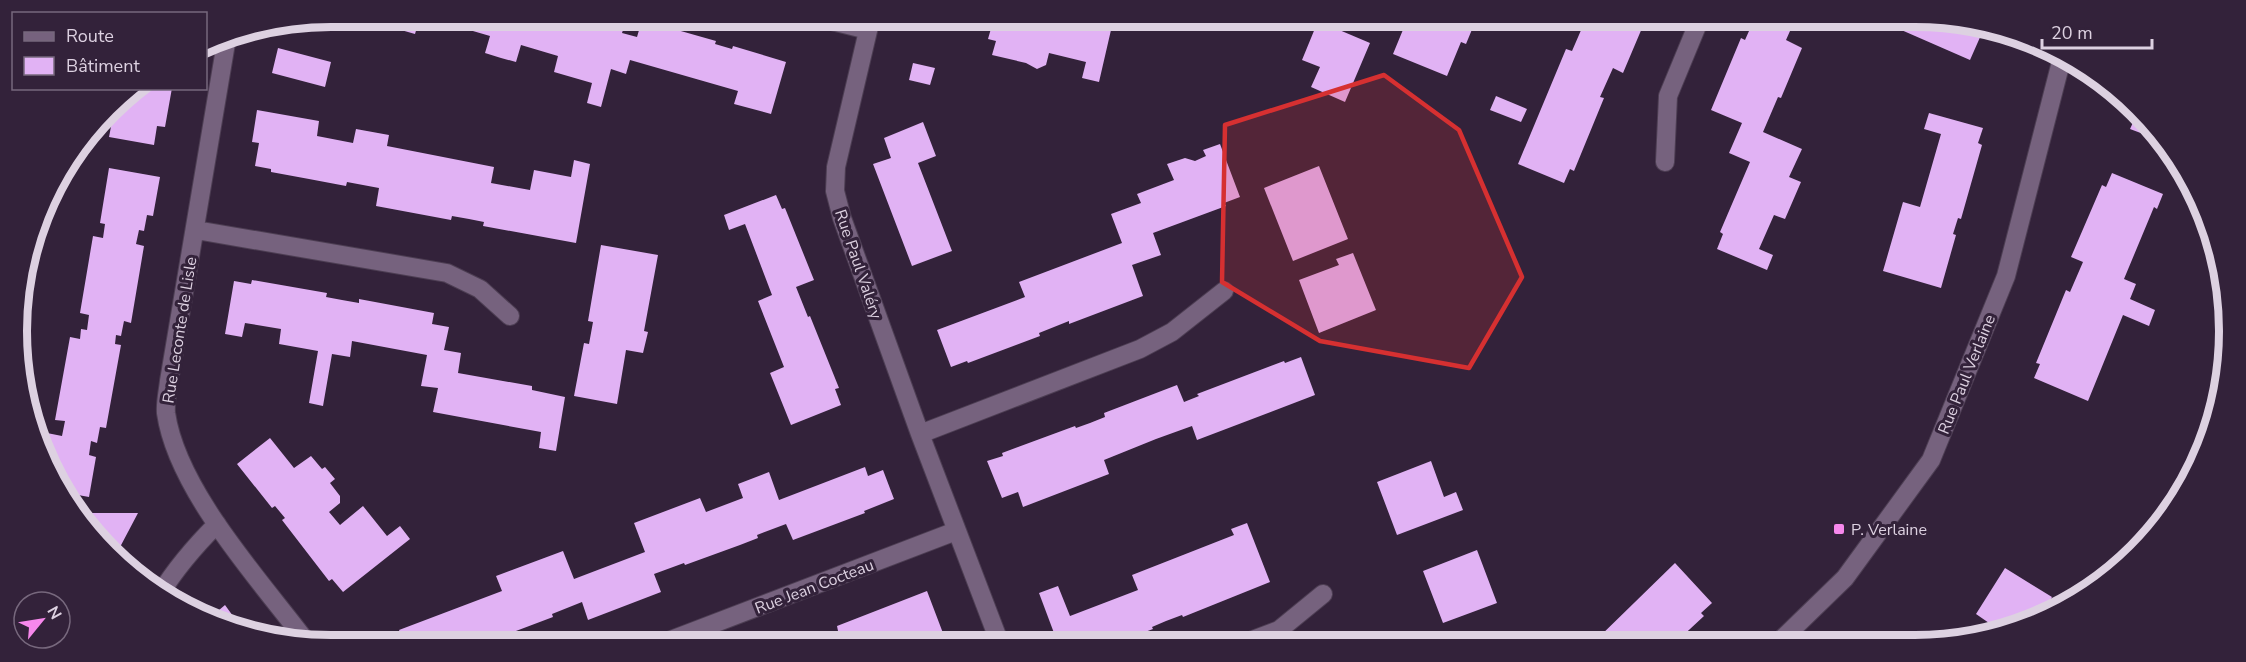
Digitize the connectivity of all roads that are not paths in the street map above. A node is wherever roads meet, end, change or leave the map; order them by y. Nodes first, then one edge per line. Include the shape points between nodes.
1 (868, 27) edge
2 (1697, 27) edge
3 (226, 46) edge
4 (2060, 64) edge
5 (1665, 162) dead end
6 (196, 230) junction
7 (1224, 291) dead end
8 (510, 315) dead end
9 (920, 435) junction
10 (217, 524) junction
11 (956, 531) junction
12 (165, 586) edge
13 (1323, 594) dead end
14 (300, 633) edge
15 (684, 635) edge
16 (997, 635) edge
17 (1266, 635) edge
18 (1786, 635) edge

1 - 9 street, Rue Paul Valéry via 836,167 835,191
2 - 5 street via 1668,96
3 - 6 street, Rue Leconte de Lisle
4 - 18 street, Rue Paul Verlaine via 2006,276 1930,460 1845,578
6 - 8 street via 447,273 480,289
6 - 10 street, Rue Leconte de Lisle via 166,411 173,445
7 - 9 street via 1172,332 1140,349
9 - 11 street, Rue Paul Valéry
10 - 12 street via 196,544
10 - 14 street, Rue Leconte de Lisle
11 - 15 street, Rue Jean Cocteau
11 - 16 street, Rue Paul Valéry
13 - 17 street via 1279,630

